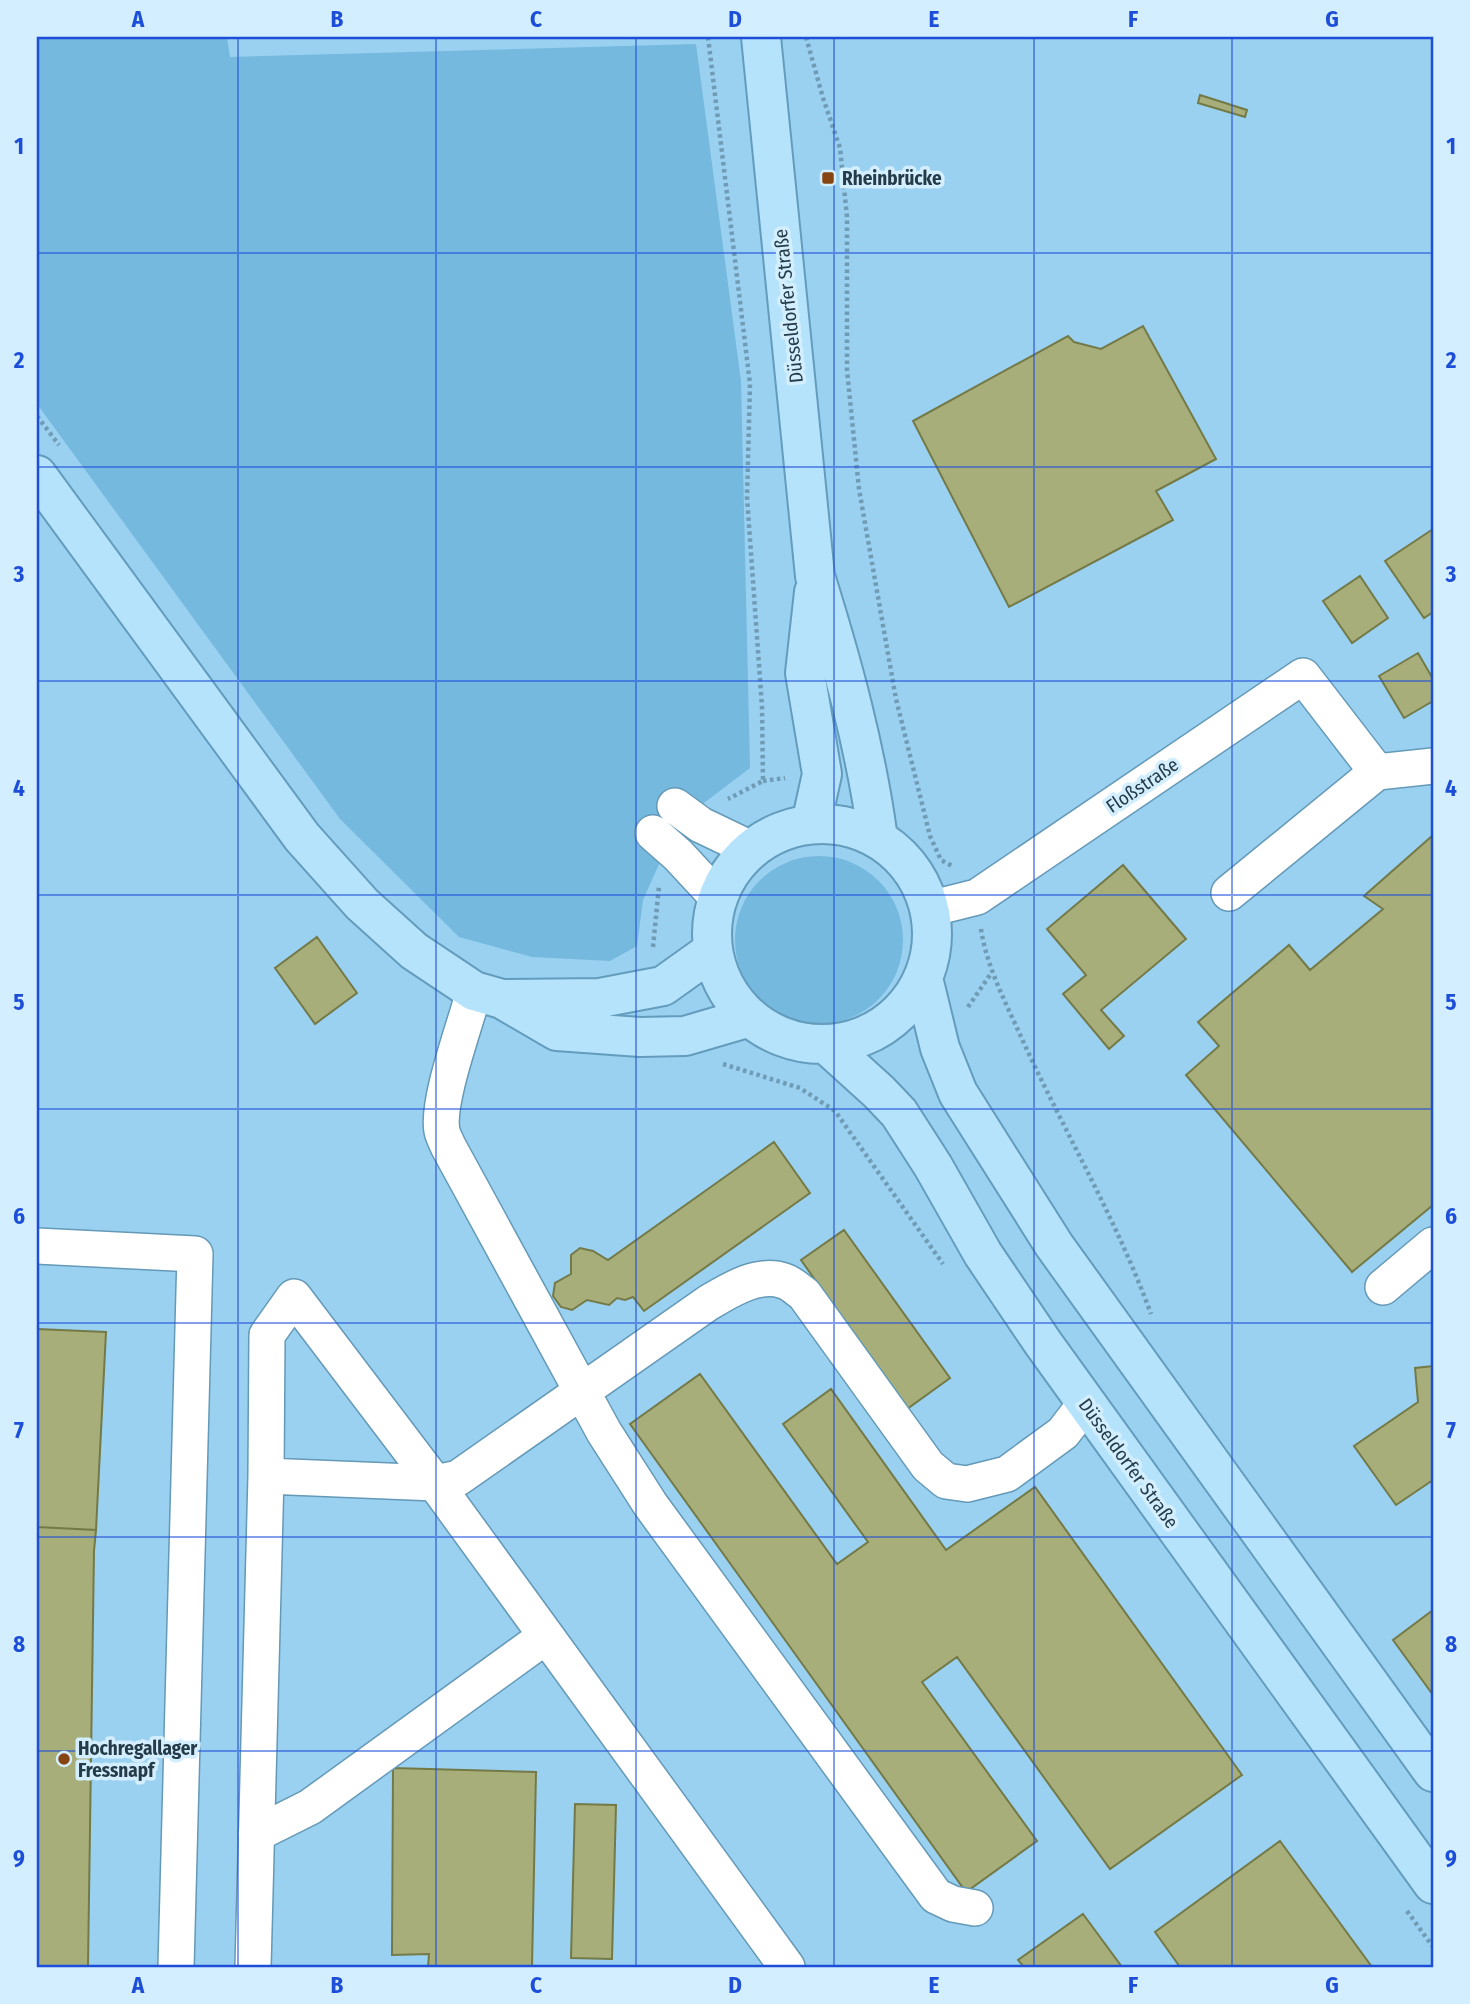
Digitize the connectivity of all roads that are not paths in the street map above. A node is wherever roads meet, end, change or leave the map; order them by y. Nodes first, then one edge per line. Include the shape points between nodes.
1 (761, 37) edge
2 (37, 475) edge
3 (815, 576) junction
4 (1433, 766) edge
5 (1377, 772) junction
6 (688, 816) road end
7 (811, 824) junction
8 (878, 839) junction
9 (666, 844) road end
10 (751, 849) junction
11 (1229, 893) dead end
12 (717, 897) junction
13 (929, 909) junction
14 (712, 951) junction
15 (923, 978) junction
16 (488, 995) junction
17 (750, 1017) junction
18 (826, 1044) junction
19 (1433, 1245) edge
20 (37, 1246) edge
21 (1383, 1287) dead end
22 (582, 1392) junction
23 (1086, 1403) junction
24 (266, 1476) junction
25 (435, 1483) junction
26 (546, 1636) junction
27 (1433, 1772) edge
28 (256, 1834) junction
29 (1433, 1884) edge
30 (975, 1908) dead end
31 (176, 1967) edge
32 (253, 1967) edge
33 (787, 1967) edge

1 - 3 main road, Düsseldorfer Straße
2 - 16 main road via 303,837 362,904 414,951
3 - 7 main road, Düsseldorfer Straße via 805,673 822,774
3 - 8 main road, Düsseldorfer Straße via 843,667
4 - 5 street
5 - 11 street
5 - 13 street, Floßstraße via 1303,676 977,897
6 - 10 street
7 - 8 main road via 857,829
7 - 10 main road via 779,832
8 - 13 main road via 901,857 919,881
9 - 12 street
10 - 12 main road via 731,870
12 - 14 main road via 711,923
13 - 15 main road via 931,944
14 - 16 main road via 663,986 600,998
14 - 17 main road via 732,998
15 - 18 main road via 907,1004 884,1025 856,1038
15 - 27 main road via 940,1048 958,1093 1011,1178
16 - 17 main road via 557,1031 685,1036
16 - 22 street via 445,1093 442,1130
17 - 18 main road via 785,1038
18 - 23 main road, Düsseldorfer Straße via 899,1113 983,1254
19 - 21 street
20 - 31 street via 195,1254
22 - 23 street via 708,1303 736,1287 764,1279 785,1281 804,1294 928,1466 946,1480 967,1484 1007,1474 1063,1433
22 - 25 street via 458,1478
22 - 30 street via 650,1504 936,1896
23 - 29 main road, Düsseldorfer Straße
24 - 25 street
24 - 25 street via 267,1335 294,1297
24 - 28 street
25 - 26 street
26 - 28 street via 310,1807
26 - 33 street
28 - 32 street

